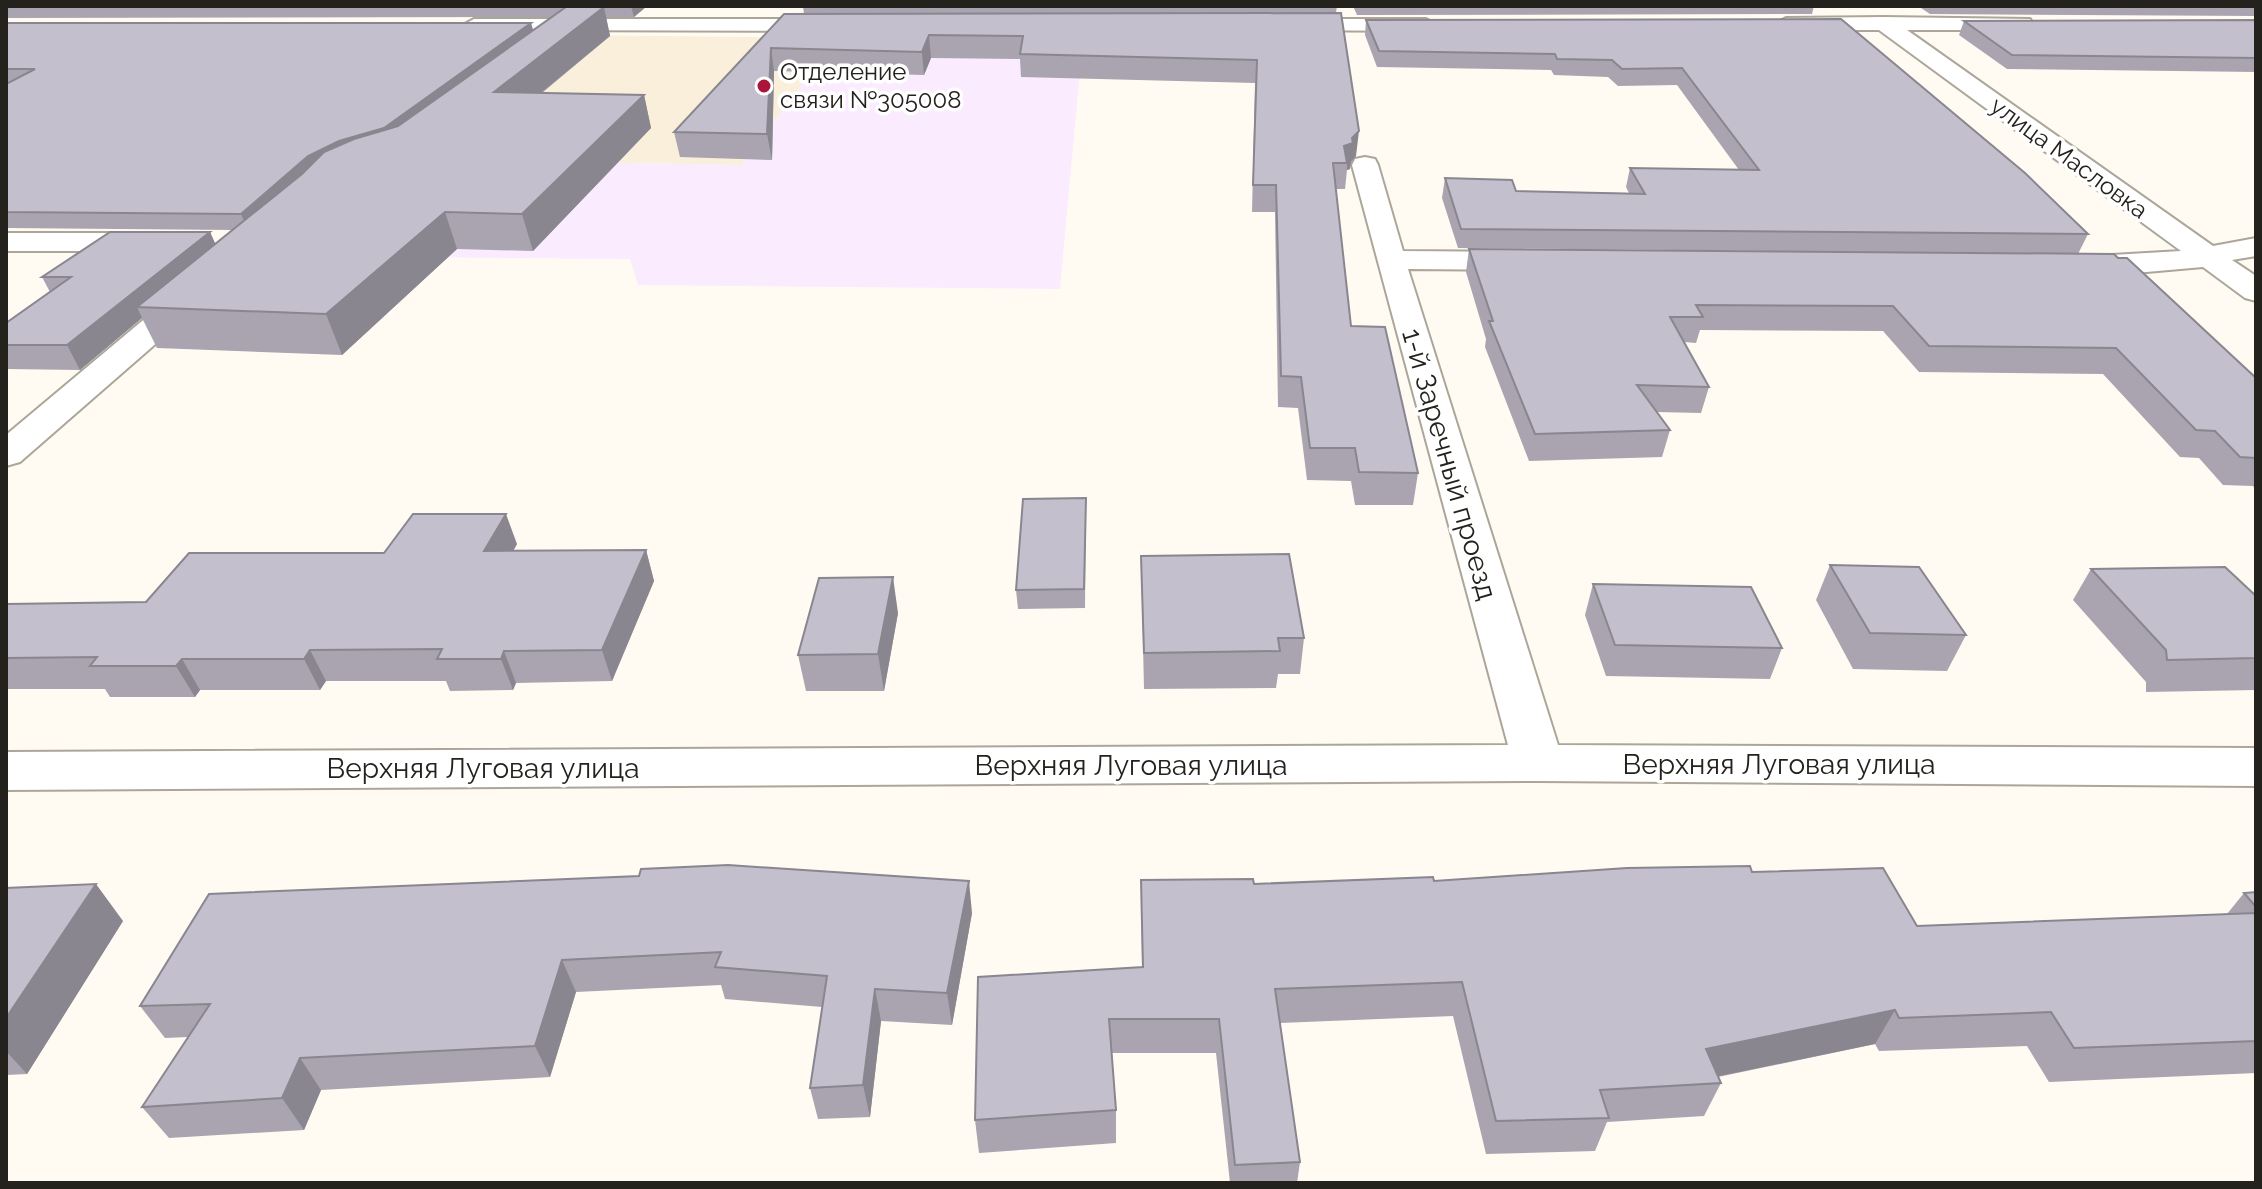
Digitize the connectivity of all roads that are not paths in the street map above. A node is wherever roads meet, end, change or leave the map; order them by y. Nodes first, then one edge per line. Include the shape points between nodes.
1 (1883, 23) junction
2 (1771, 24) edge
3 (2038, 24) edge
4 (460, 25) edge
5 (569, 25) junction
6 (857, 25) edge
7 (1262, 25) edge
8 (1452, 25) edge
9 (533, 52) edge
10 (1365, 165) dead end
11 (6, 242) edge
12 (192, 242) edge
13 (2256, 247) edge
14 (2206, 257) junction
15 (1390, 260) junction
16 (1563, 261) edge
17 (2051, 266) edge
18 (219, 273) edge
19 (2256, 291) edge
20 (6, 454) edge
21 (1538, 763) junction
22 (2256, 767) edge
23 (6, 771) edge

1 - 2 street
1 - 3 street
1 - 14 street, улица Масловка
4 - 5 street
5 - 6 street
5 - 9 street
7 - 8 street
10 - 15 street, 1-й Заречный проезд
11 - 12 street
13 - 14 street
14 - 17 street via 2130,266
14 - 19 street, улица Масловка
15 - 16 street
15 - 21 street, 1-й Заречный проезд
18 - 20 street
21 - 22 street, Верхняя Луговая улица
21 - 23 street, Верхняя Луговая улица

